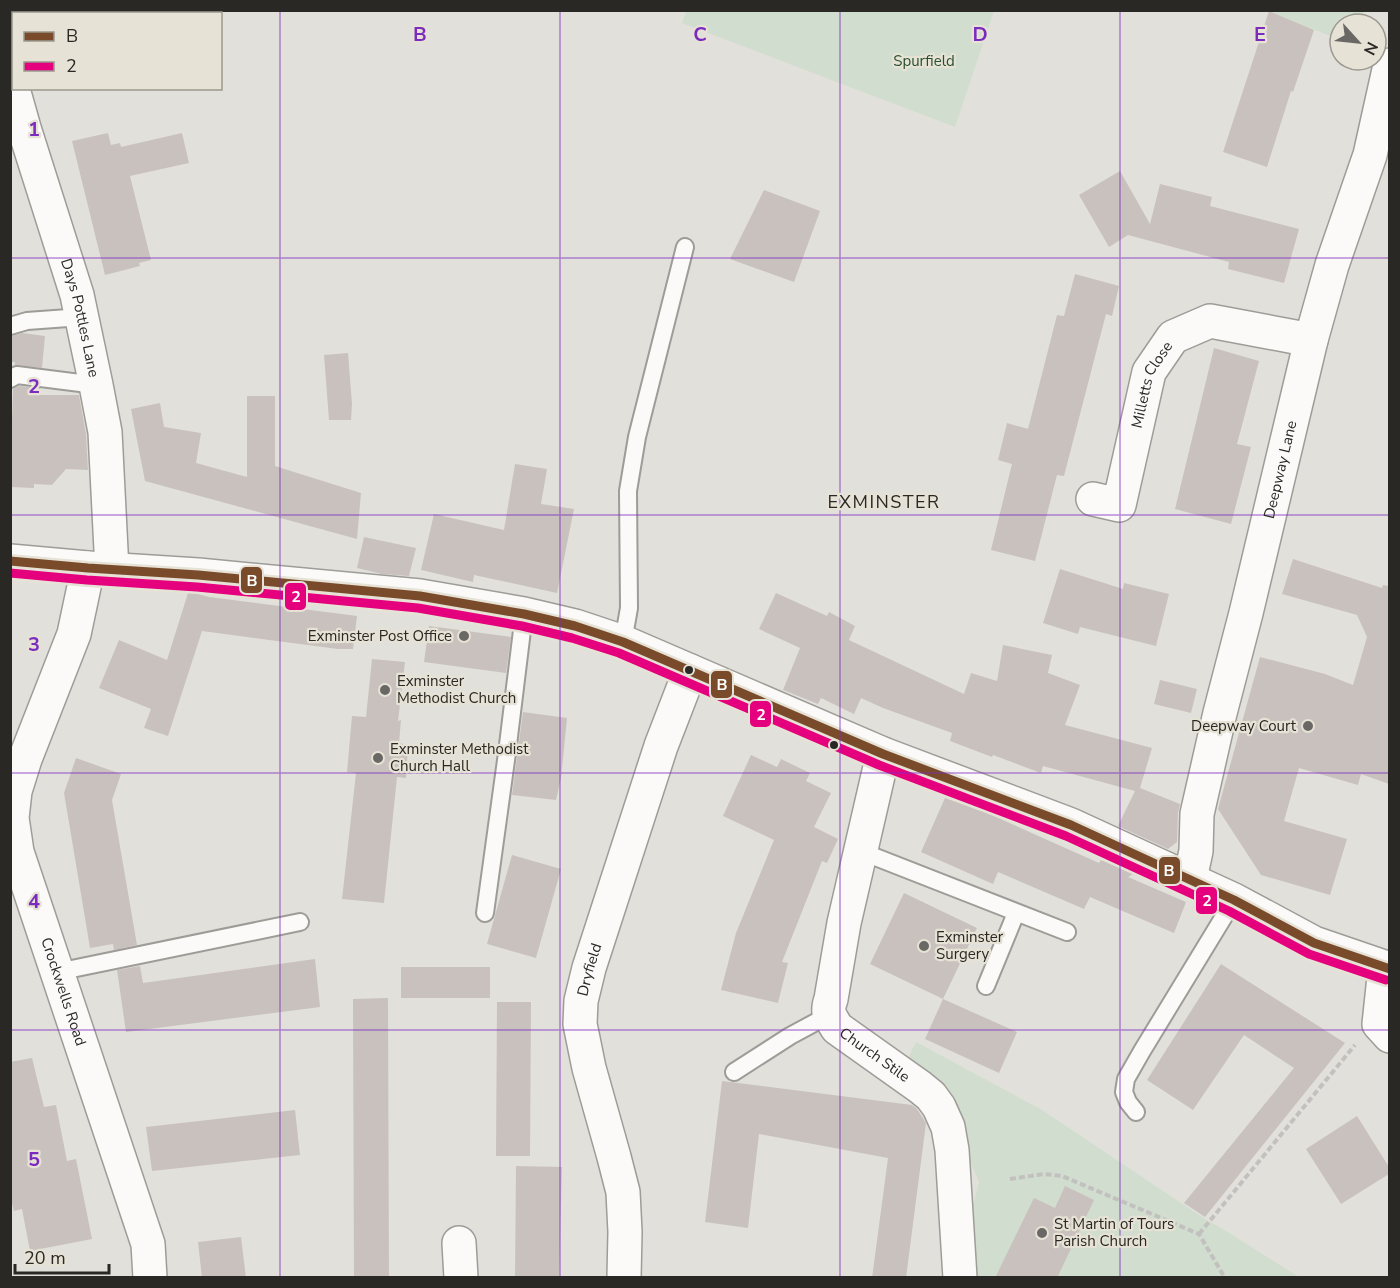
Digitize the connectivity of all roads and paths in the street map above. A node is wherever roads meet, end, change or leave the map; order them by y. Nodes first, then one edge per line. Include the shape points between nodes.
1 (1389, 65) edge
2 (13, 90) edge
3 (1380, 156) edge
4 (686, 247) dead end
5 (81, 317) junction
6 (10, 326) edge
7 (1311, 340) junction
8 (10, 379) edge
9 (96, 385) junction
10 (1119, 505) dead end
11 (10, 561) edge
12 (100, 569) junction
13 (524, 614) junction
14 (623, 642) junction
15 (690, 671) junction
16 (883, 754) junction
17 (860, 851) junction
18 (1190, 879) junction
19 (1234, 900) junction
20 (22, 903) edge
21 (485, 912) dead end
22 (1016, 913) junction
23 (300, 922) dead end
24 (1067, 932) dead end
25 (1387, 968) edge
26 (57, 972) junction
27 (986, 986) dead end
28 (829, 1015) junction
29 (1384, 1030) edge
30 (734, 1072) dead end
31 (1136, 1112) dead end
32 (1010, 1179) dead end
33 (1199, 1234) junction
34 (459, 1243) dead end
35 (150, 1278) edge
36 (461, 1278) edge
37 (624, 1278) edge
38 (960, 1278) edge
39 (1225, 1278) edge

1 - 3 street, Deepway Lane
2 - 5 street, Days Pottles Lane
3 - 7 street, Deepway Lane via 1332,265
4 - 14 lane via 637,437 628,491 630,608
5 - 6 lane
5 - 9 street, Days Pottles Lane
7 - 10 street, Milletts Close via 1210,321 1173,337 1149,372
7 - 18 street, Deepway Lane via 1197,814
8 - 9 lane via 16,375
9 - 12 street, Days Pottles Lane via 105,432
11 - 12 street
12 - 13 street via 360,589
12 - 20 street, Crockwells Road via 15,791 12,818
13 - 14 street
13 - 21 lane
14 - 15 street
15 - 16 street
15 - 37 street, Dryfield via 662,746 581,1001 580,1024 589,1068 622,1192
16 - 17 street, Church Stile
16 - 18 street via 1071,825
17 - 22 lane
17 - 28 street, Church Stile
18 - 19 street
19 - 25 street via 1314,943
19 - 31 lane via 1126,1079 1124,1092
20 - 26 street, Crockwells Road
22 - 24 lane
22 - 27 lane
23 - 26 lane
25 - 29 street
26 - 35 street, Crockwells Road via 148,1244
28 - 30 lane
28 - 38 street, Church Stile via 837,1028 920,1087 939,1107 952,1150
29 - 33 path via 1360,1038
32 - 33 path via 1044,1174 1062,1176
33 - 39 path
34 - 36 street

